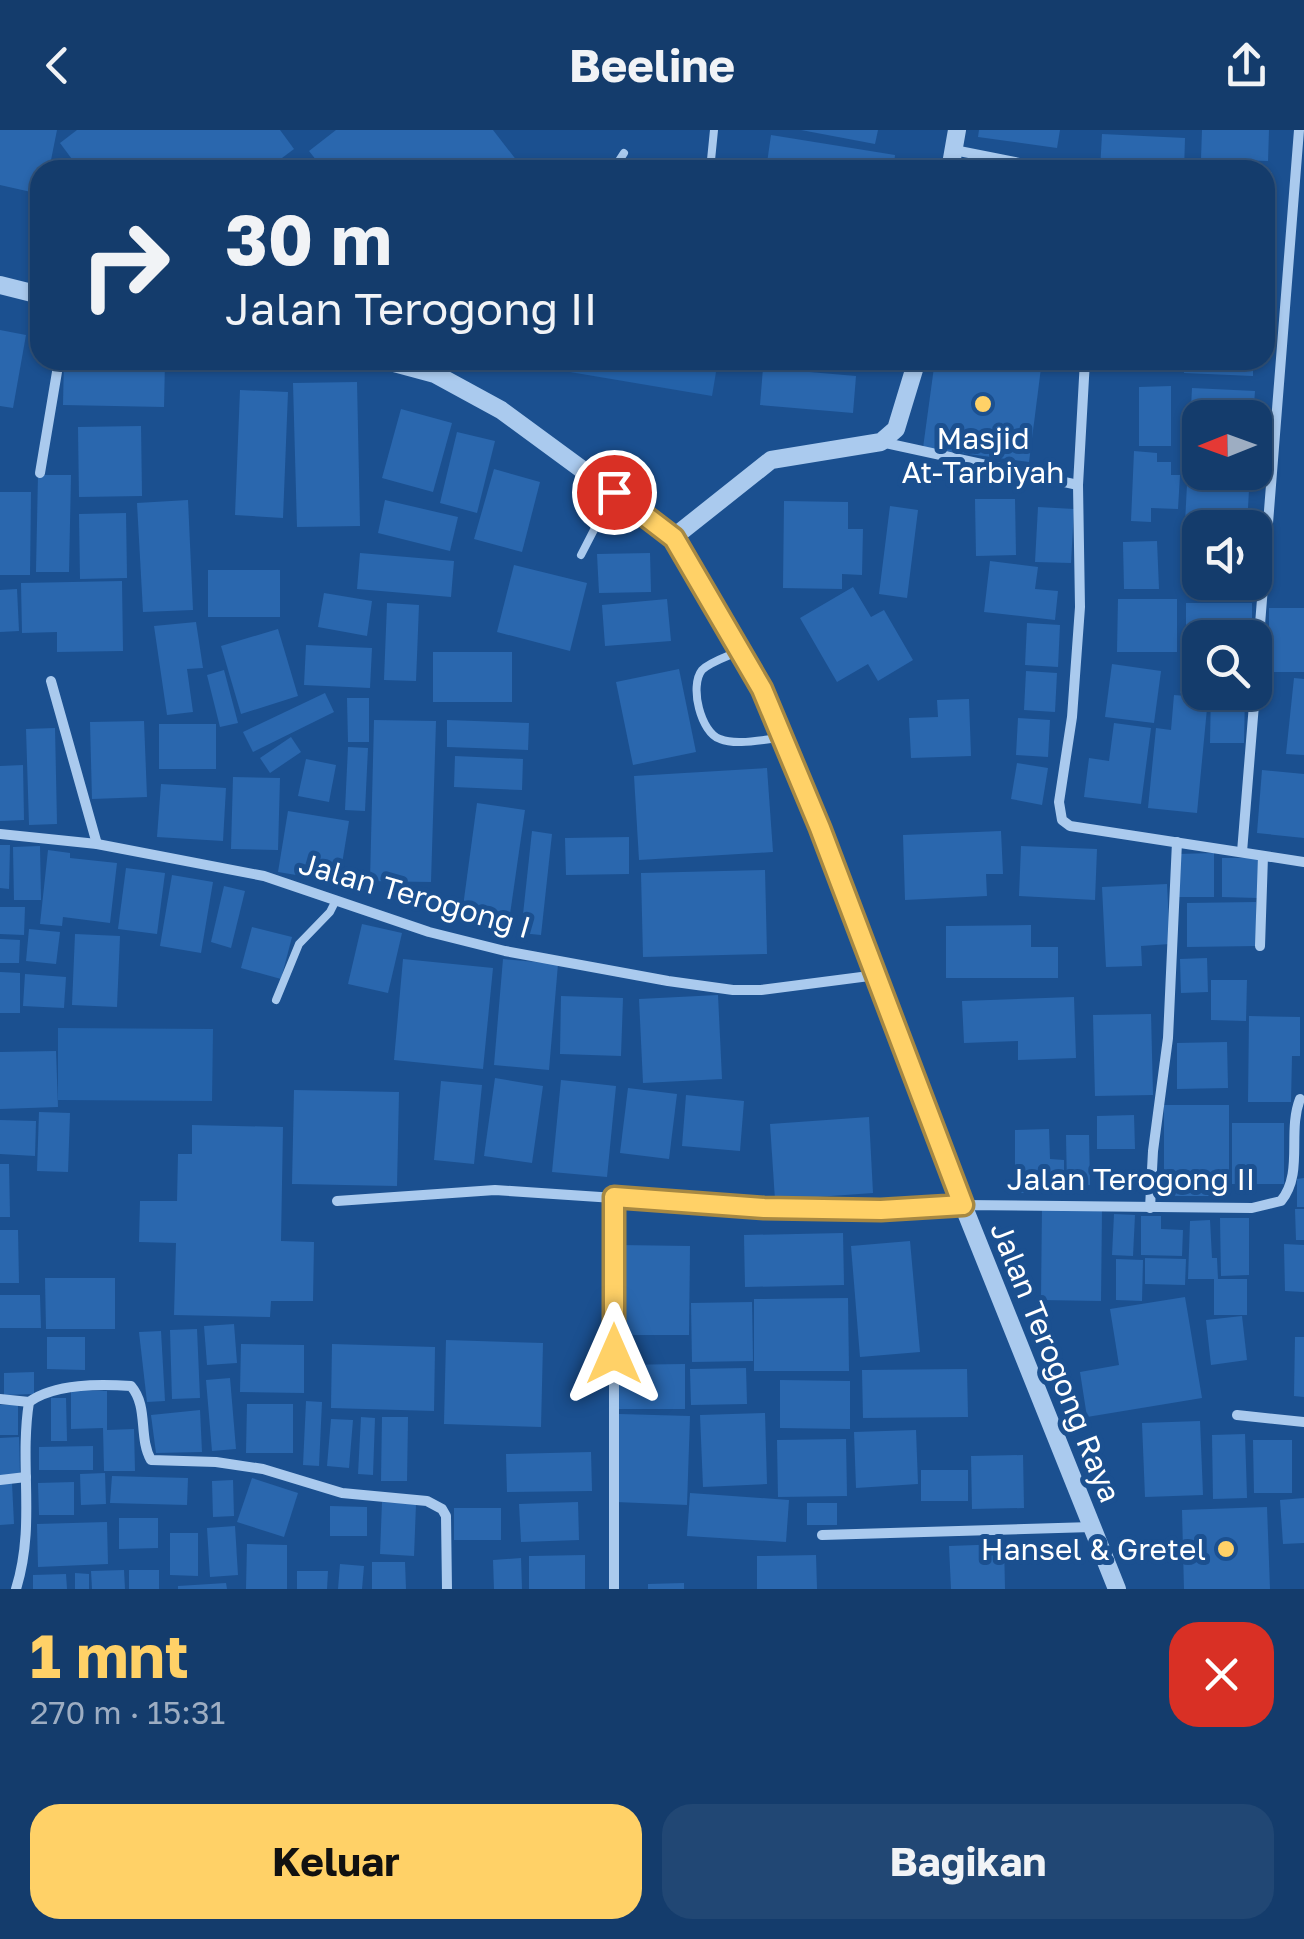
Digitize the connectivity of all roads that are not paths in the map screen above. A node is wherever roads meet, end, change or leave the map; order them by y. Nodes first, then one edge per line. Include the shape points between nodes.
1 (714, 130) edge
2 (957, 130) edge
3 (1299, 130) edge
4 (954, 150) junction
5 (624, 153) dead end
6 (619, 160) edge
7 (711, 160) edge
8 (952, 160) edge
9 (1004, 160) edge
10 (1298, 220) edge
11 (0, 285) edge
12 (30, 292) edge
13 (57, 370) edge
14 (432, 370) edge
15 (914, 370) edge
16 (1084, 370) edge
17 (881, 442) junction
18 (40, 473) dead end
19 (1078, 486) junction
20 (614, 492) junction
21 (674, 538) junction
22 (581, 555) dead end
23 (1261, 620) edge
24 (739, 650) junction
25 (51, 681) dead end
26 (1253, 710) edge
27 (782, 738) junction
28 (0, 834) edge
29 (1177, 842) junction
30 (97, 844) junction
31 (1242, 852) junction
32 (1263, 856) junction
33 (1304, 862) edge
34 (336, 900) junction
35 (1260, 946) dead end
36 (877, 975) junction
37 (276, 1000) dead end
38 (1300, 1100) dead end
39 (614, 1197) junction
40 (337, 1200) dead end
41 (963, 1205) junction
42 (1150, 1208) junction
43 (0, 1399) edge
44 (29, 1402) junction
45 (1237, 1415) dead end
46 (1304, 1422) edge
47 (26, 1478) junction
48 (0, 1480) edge
49 (1092, 1528) junction
50 (822, 1535) dead end
51 (16, 1589) edge
52 (447, 1589) edge
53 (614, 1589) edge
54 (1117, 1589) edge

1 - 7 lane
2 - 4 street
3 - 10 street
4 - 8 street
4 - 9 street
5 - 6 lane
10 - 23 street
11 - 12 street
13 - 18 street
14 - 20 street, Jalan Terogong Raya via 501,410
15 - 17 street via 896,429
16 - 19 street
17 - 19 street
17 - 21 street via 771,460
19 - 29 street via 1080,607 1062,820
20 - 21 street, Jalan Terogong Raya
20 - 22 lane
21 - 24 street, Jalan Terogong Raya
24 - 27 street, Jalan Terogong Raya
24 - 27 lane via 704,668 698,680 708,732 732,742
25 - 30 street
26 - 31 street
27 - 36 street, Jalan Terogong Raya
28 - 30 street, Jalan Terogong I
29 - 31 street
29 - 42 street via 1168,1038
30 - 34 street, Jalan Terogong I via 264,876
31 - 32 street
32 - 33 street
32 - 35 street
34 - 36 street, Jalan Terogong I via 504,950 700,985 762,990
34 - 37 lane via 299,944
36 - 41 street, Jalan Terogong Raya
38 - 42 street, Jalan Terogong II via 1292,1183 1281,1201 1235,1209
39 - 40 street, Jalan Terogong II via 463,1190
39 - 41 street, Jalan Terogong II via 764,1208
39 - 53 street
41 - 42 street, Jalan Terogong II
41 - 49 street, Jalan Terogong Raya
43 - 44 street
44 - 47 street
44 - 52 street via 62,1389 132,1386 151,1460 239,1464 342,1494 435,1504 446,1516
45 - 46 street
47 - 48 street
47 - 51 street via 28,1544
49 - 50 street
49 - 54 street, Jalan Terogong Raya

